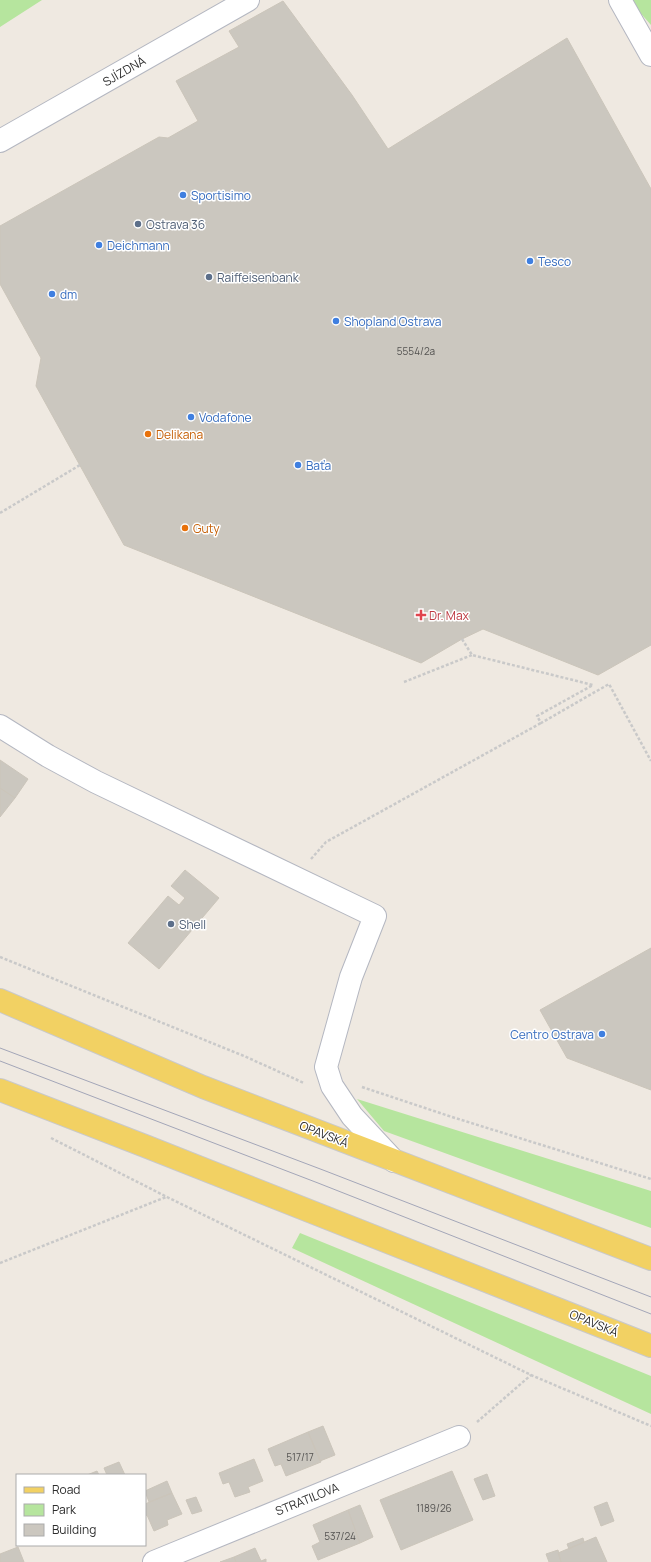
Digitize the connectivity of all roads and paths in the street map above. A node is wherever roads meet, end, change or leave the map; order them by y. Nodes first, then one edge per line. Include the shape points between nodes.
1 (248, 0) edge
2 (620, 0) edge
3 (651, 55) edge
4 (0, 141) edge
5 (80, 465) dead end
6 (0, 513) edge
7 (462, 639) dead end
8 (472, 655) junction
9 (404, 682) dead end
10 (540, 723) junction
11 (0, 726) edge
12 (651, 761) edge
13 (311, 859) dead end
14 (0, 1000) edge
15 (0, 1090) edge
16 (51, 1138) dead end
17 (394, 1161) junction
18 (167, 1197) junction
19 (651, 1259) edge
20 (0, 1263) edge
21 (651, 1346) edge
22 (531, 1375) junction
23 (651, 1426) edge
24 (459, 1437) joint
25 (154, 1562) edge

1 - 4 street, SJÍZDNÁ
2 - 3 street
5 - 6 path
7 - 8 path
8 - 9 path
8 - 10 path via 593,685 537,716
10 - 12 path via 609,684
10 - 13 path via 326,842
11 - 17 street via 96,782 374,916 351,977 326,1067 332,1086 352,1116
14 - 17 main road, OPAVSKÁ via 203,1087
15 - 21 main road, OPAVSKÁ
16 - 18 path
17 - 19 main road, OPAVSKÁ
18 - 20 path
18 - 22 path
22 - 23 path
22 - 24 path
24 - 25 street, STRATILOVA

